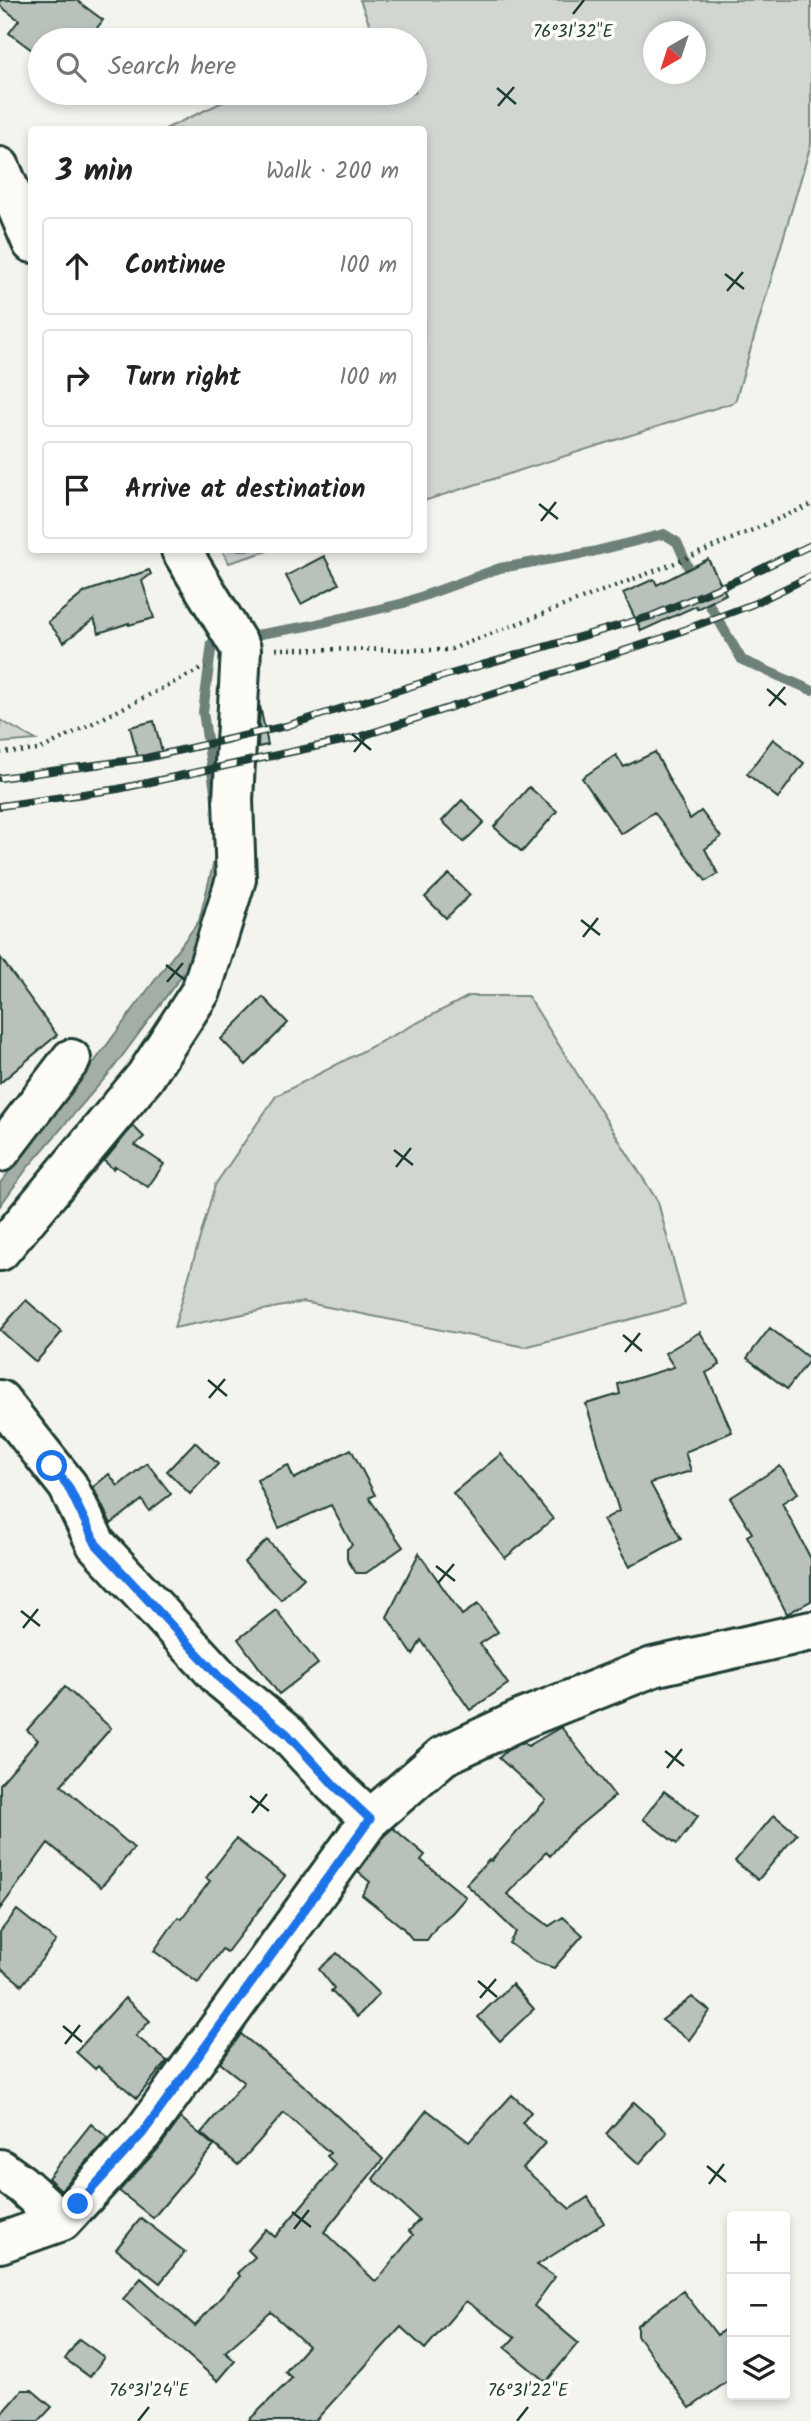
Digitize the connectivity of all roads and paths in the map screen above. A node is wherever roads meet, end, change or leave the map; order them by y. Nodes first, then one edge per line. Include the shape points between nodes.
1 (0, 167) edge
2 (28, 234) edge
3 (811, 505) edge
4 (183, 553) edge
5 (241, 649) junction
6 (0, 753) edge
7 (71, 1059) dead end
8 (0, 1152) edge
9 (0, 1251) edge
10 (0, 1400) edge
11 (811, 1631) edge
12 (370, 1819) junction
13 (0, 2169) edge
14 (62, 2221) junction
15 (0, 2243) edge

1 - 2 street
3 - 5 path via 449,650
4 - 5 street
5 - 6 path via 39,750
5 - 9 street via 233,800 236,879 201,990 145,1077
7 - 8 street
10 - 12 street via 68,1486 96,1544 222,1680 287,1734
11 - 12 street via 653,1667 522,1720 443,1756
12 - 14 street via 142,2134
13 - 14 street
14 - 15 street

